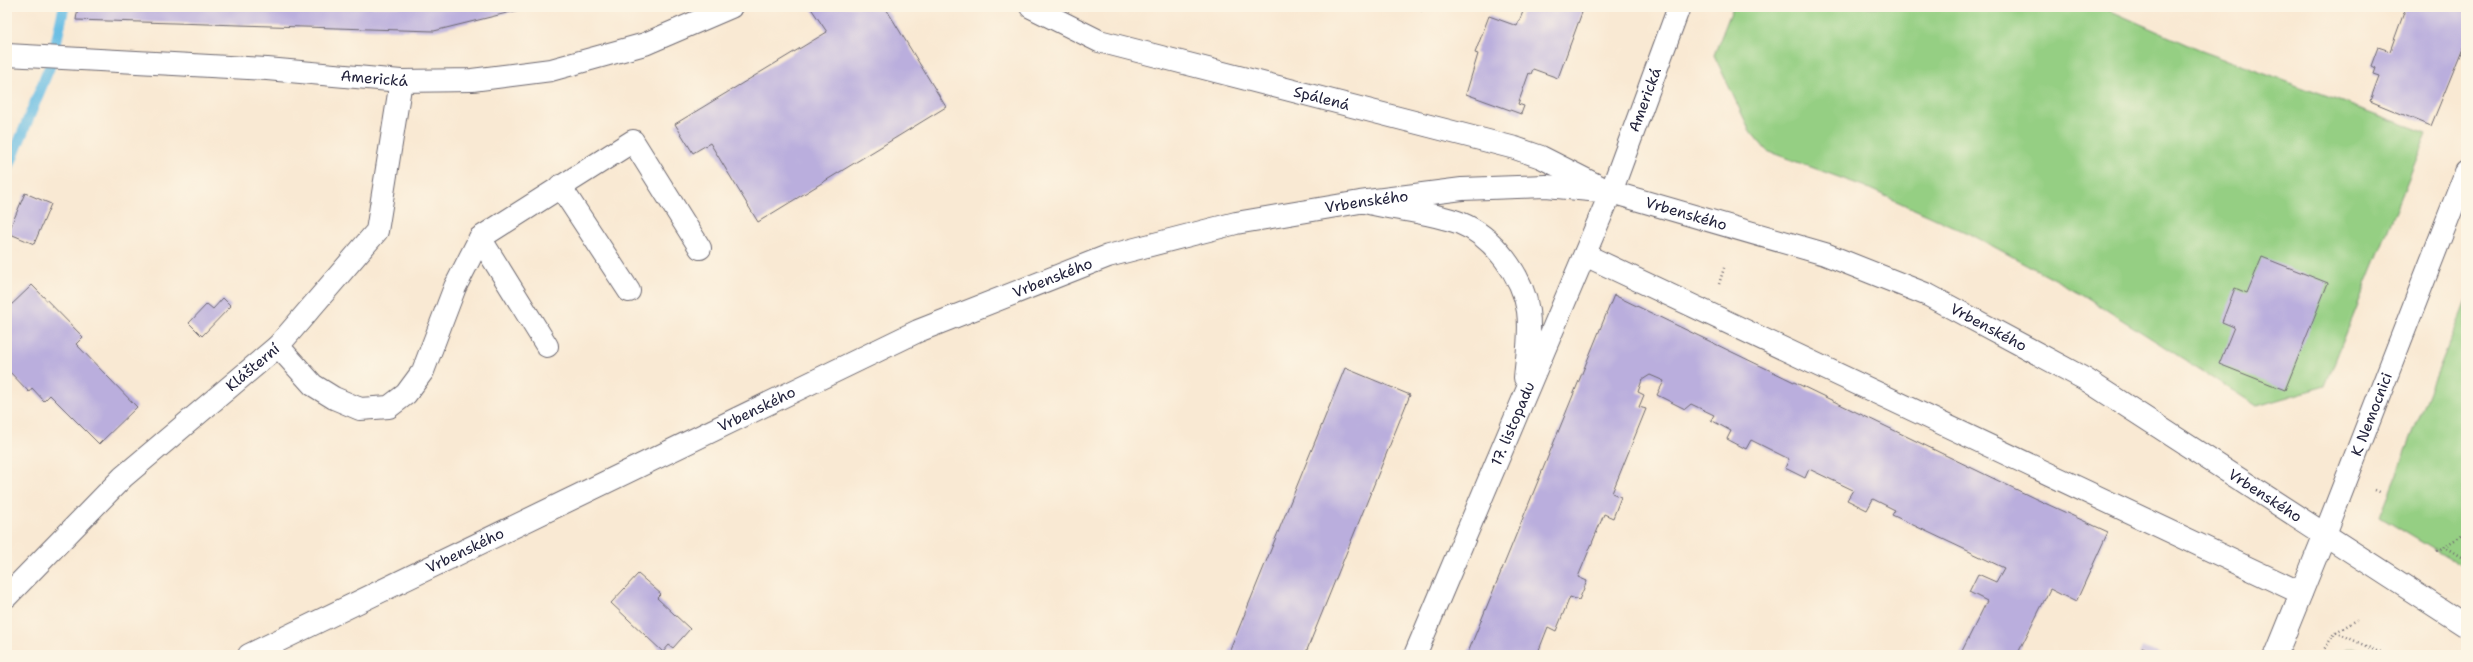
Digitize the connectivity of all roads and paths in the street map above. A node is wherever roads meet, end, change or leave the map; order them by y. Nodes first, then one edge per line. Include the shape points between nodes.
1 (730, 7) edge
2 (1031, 7) edge
3 (1679, 7) edge
4 (7, 55) edge
5 (401, 81) junction
6 (2466, 172) edge
7 (560, 186) junction
8 (1611, 192) junction
9 (1362, 202) junction
10 (480, 238) junction
11 (700, 248) dead end
12 (1585, 255) junction
13 (1725, 265) dead end
14 (1718, 288) dead end
15 (629, 291) dead end
16 (278, 346) junction
17 (547, 346) dead end
18 (1520, 408) junction
19 (2466, 533) edge
20 (2325, 534) junction
21 (2443, 546) junction
22 (2437, 551) dead end
23 (2466, 560) edge
24 (2301, 593) junction
25 (7, 596) edge
26 (2357, 620) dead end
27 (2466, 626) edge
28 (2336, 632) junction
29 (249, 655) edge
30 (1415, 655) edge
31 (2276, 655) edge
32 (2320, 655) edge
33 (2385, 655) edge

1 - 5 street, Americká via 645,44 551,70 472,80
2 - 8 street, Spálená via 1099,41 1515,148 1541,157
3 - 8 street, Americká
4 - 5 street, Americká via 267,69
5 - 16 street, Klášterní via 377,231
6 - 20 street, K Nemocnici
7 - 10 street
7 - 11 street via 633,141
7 - 15 street
8 - 9 street, Vrbenského via 1546,186 1462,189
8 - 12 street, 17. listopadu
8 - 20 street, Vrbenského via 1825,254 1928,295 2085,379
9 - 18 street via 1460,223 1485,239 1500,254 1516,277 1528,310 1528,348
9 - 29 street, Vrbenského via 1236,223 1108,256 918,332
10 - 16 street via 455,287 423,370 406,394 389,407 360,409 334,398 313,385
10 - 17 street
12 - 18 street, 17. listopadu
12 - 24 street
13 - 14 path
16 - 25 street, Klášterní via 123,477
18 - 30 street, 17. listopadu
19 - 21 path
20 - 24 street, K Nemocnici
20 - 27 street, Vrbenského
21 - 22 path
21 - 23 path
24 - 31 street, K Nemocnici
26 - 28 path
28 - 32 path
28 - 33 path

